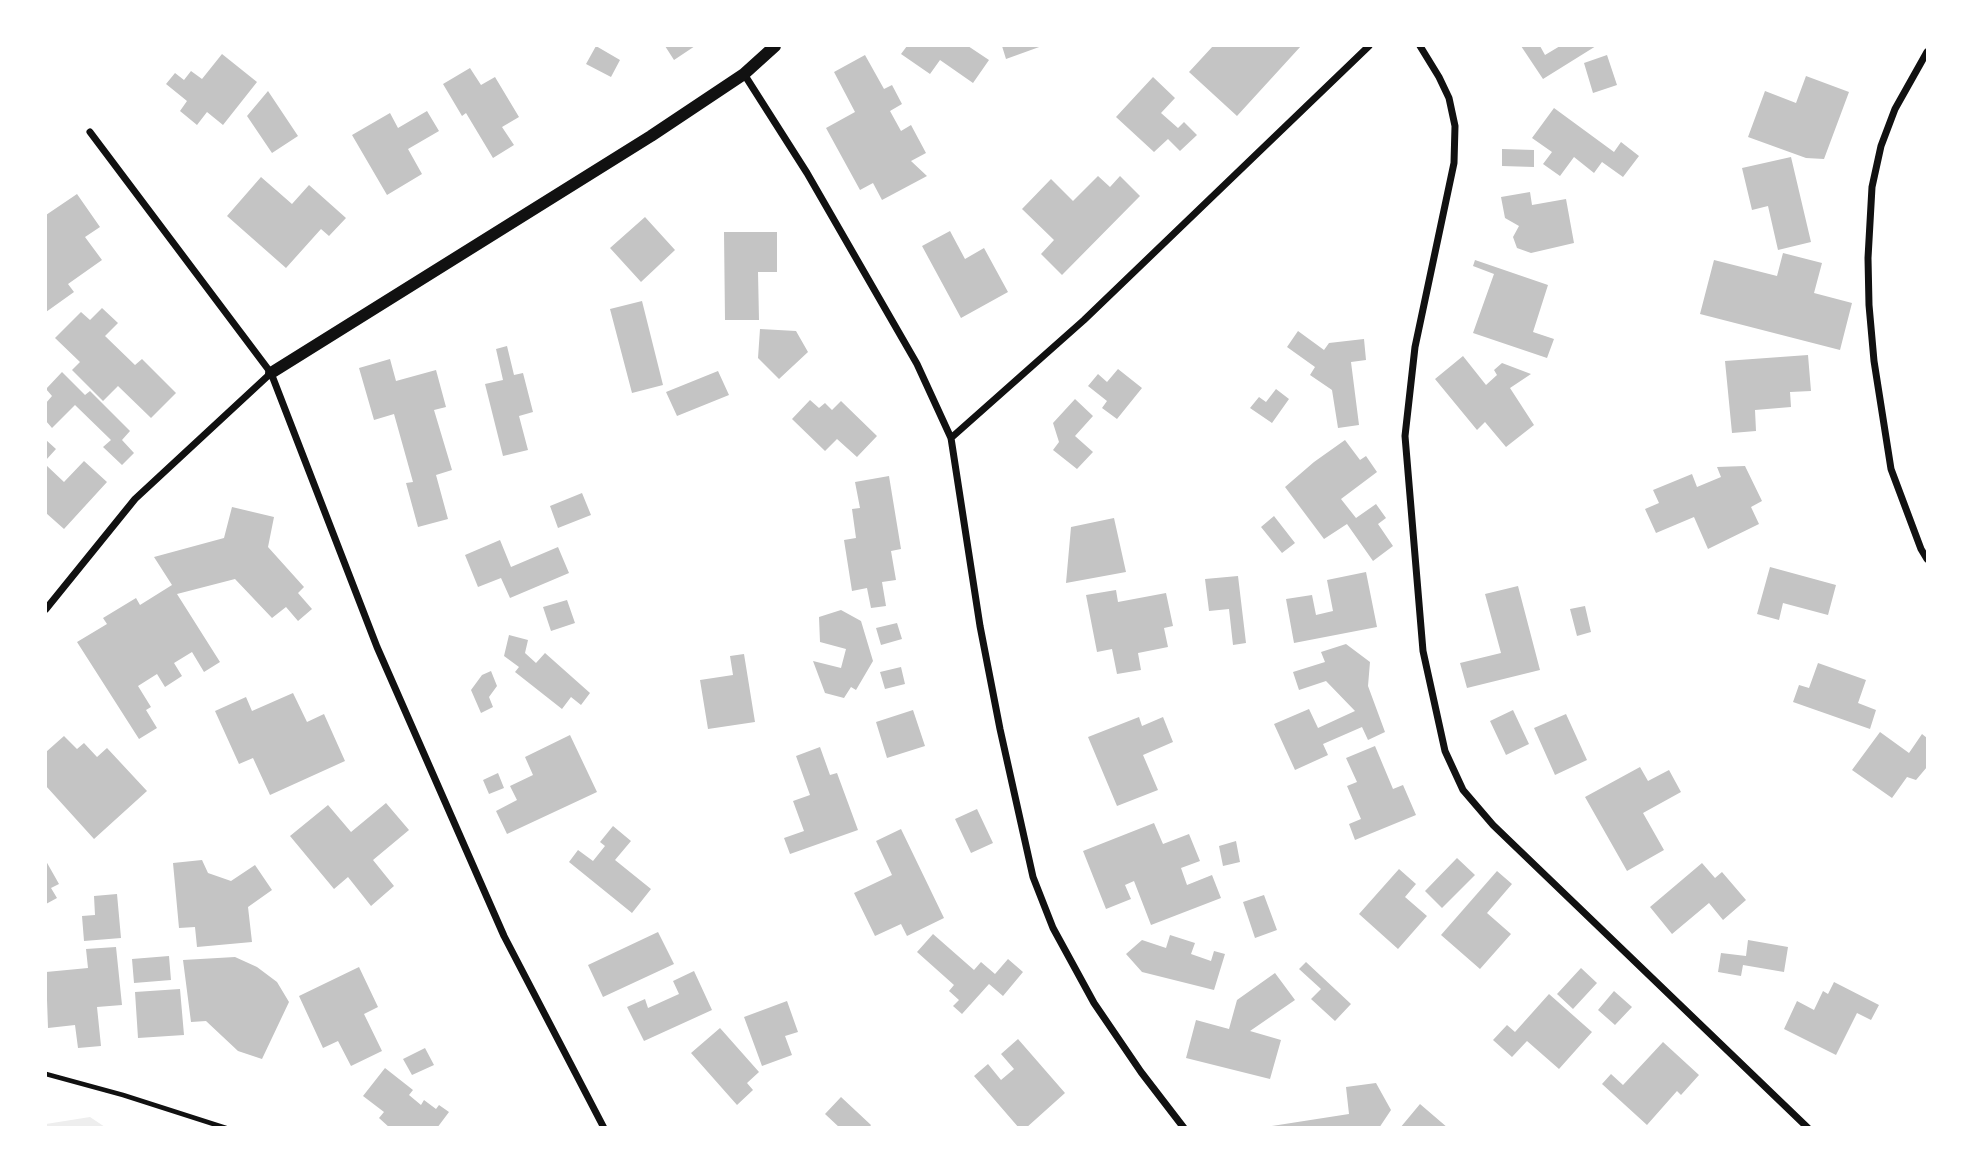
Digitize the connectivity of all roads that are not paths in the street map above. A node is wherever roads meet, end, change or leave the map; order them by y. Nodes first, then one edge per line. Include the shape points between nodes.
1 (775, 46) edge
2 (1369, 46) edge
3 (1420, 46) edge
4 (1927, 52) edge
5 (744, 74) junction
6 (90, 132) dead end
7 (271, 373) junction
8 (951, 438) junction
9 (1927, 559) edge
10 (46, 609) edge
11 (604, 1128) edge
12 (1184, 1128) edge
13 (1808, 1128) edge

1 - 5 street
2 - 8 street via 1084,320
3 - 13 street via 1449,99 1455,125 1454,163 1415,347 1405,436 1423,652 1445,751 1464,790 1493,825
4 - 9 street via 1895,109 1881,146 1872,187 1868,258 1874,361 1891,469
5 - 7 street
5 - 8 street via 917,364
6 - 7 street
7 - 10 street via 135,499
7 - 11 street via 377,647 504,936
8 - 12 street via 1000,730 1033,877 1053,928 1094,1003

